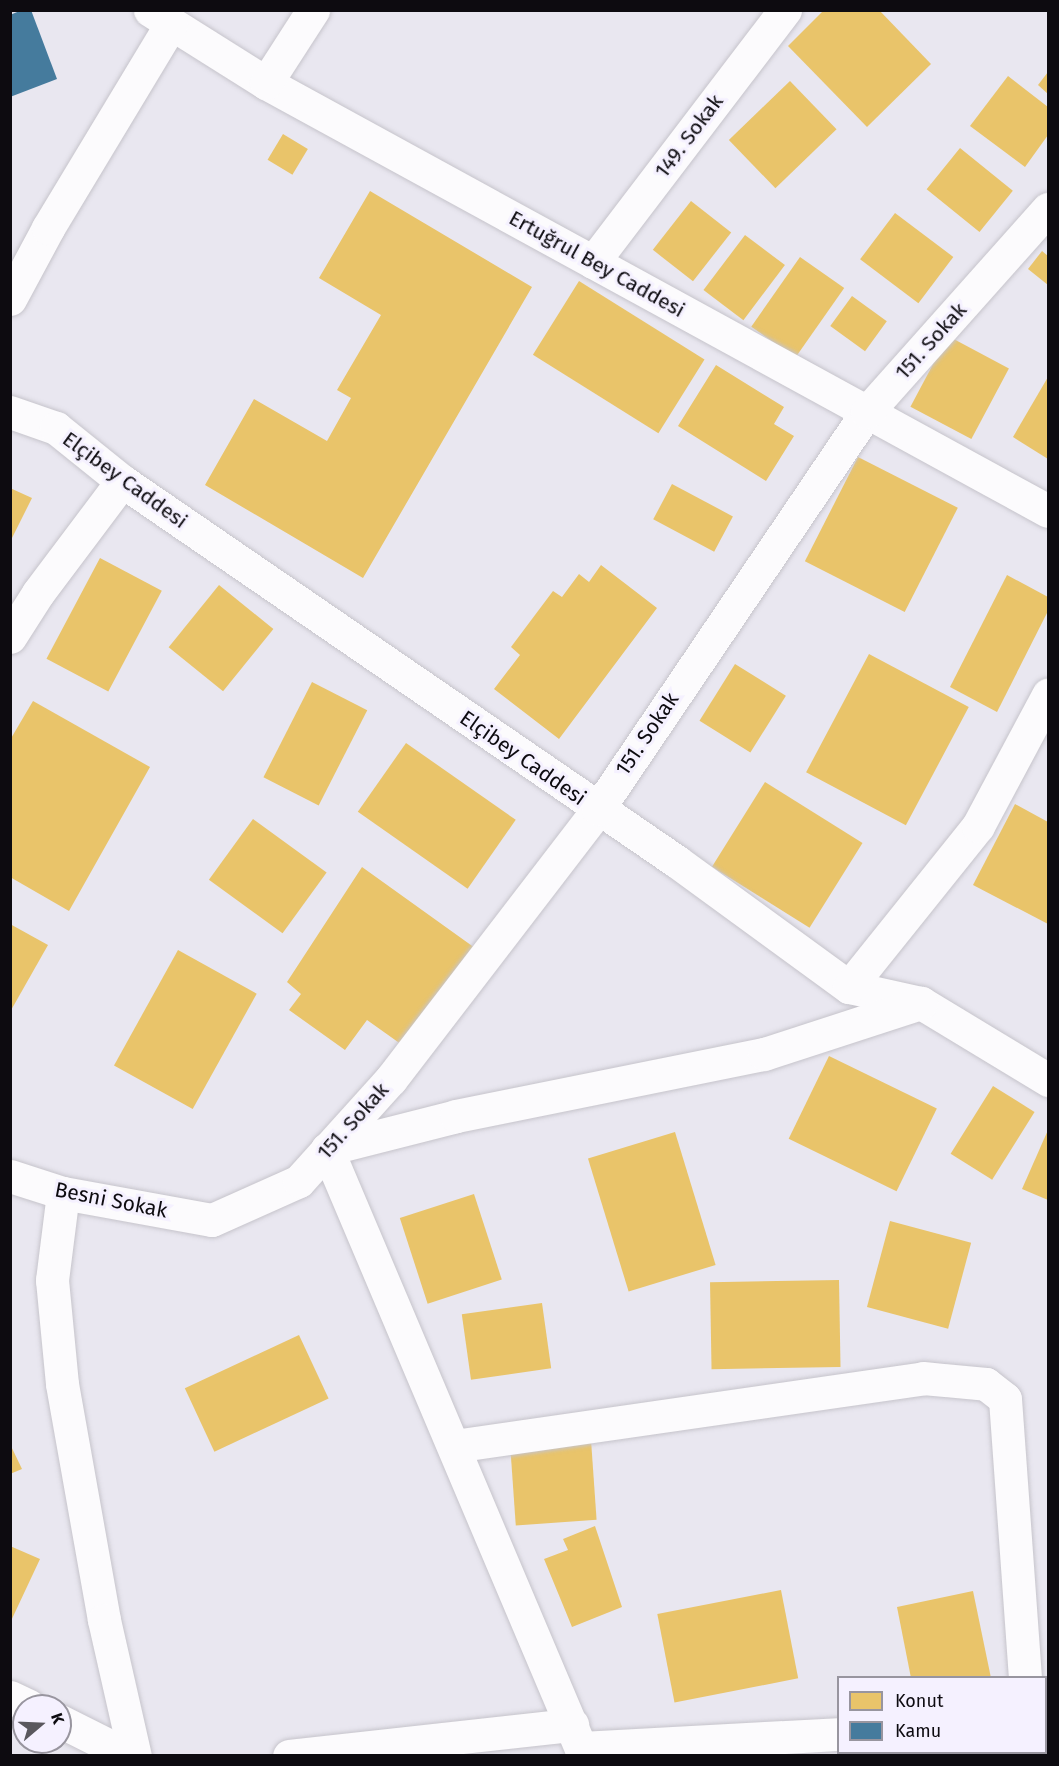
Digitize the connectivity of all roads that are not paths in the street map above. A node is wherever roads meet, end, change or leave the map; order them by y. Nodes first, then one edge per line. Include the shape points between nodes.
1 (313, 10) edge
2 (785, 10) edge
3 (160, 17) edge
4 (266, 83) junction
5 (1048, 209) edge
6 (593, 262) junction
7 (10, 299) edge
8 (10, 412) edge
9 (867, 412) junction
10 (122, 481) junction
11 (1048, 511) edge
12 (10, 637) edge
13 (1048, 695) edge
14 (597, 809) junction
15 (849, 987) junction
16 (921, 1004) junction
17 (1048, 1080) edge
18 (327, 1149) junction
19 (10, 1176) edge
20 (63, 1193) junction
21 (212, 1220) joint
22 (454, 1446) junction
23 (1025, 1676) edge
24 (72, 1727) edge
25 (831, 1742) edge
26 (579, 1743) edge
27 (121, 1753) edge
28 (289, 1755) edge

1 - 4 street
2 - 6 street, 149. Sokak
3 - 4 street, Ertuğrul Bey Caddesi
3 - 7 street
4 - 6 street, Ertuğrul Bey Caddesi
5 - 9 street, 151. Sokak
6 - 9 street, Ertuğrul Bey Caddesi
8 - 10 street, Elçibey Caddesi via 56,429
9 - 11 street, Ertuğrul Bey Caddesi
9 - 14 street, 151. Sokak
10 - 12 street
10 - 14 street, Elçibey Caddesi
13 - 15 street via 978,826
14 - 15 street, Elçibey Caddesi via 676,861
14 - 18 street, 151. Sokak via 391,1079
15 - 16 street, Elçibey Caddesi
16 - 17 street, Elçibey Caddesi
16 - 18 street via 764,1054 456,1116
18 - 21 street, 151. Sokak via 299,1181
18 - 22 street
19 - 20 street, Besni Sokak
20 - 21 street, Besni Sokak
20 - 27 street via 52,1280 62,1384 104,1620
22 - 23 street via 923,1378 986,1384 1005,1399
22 - 26 street
24 - 27 street
25 - 26 street
26 - 28 street

